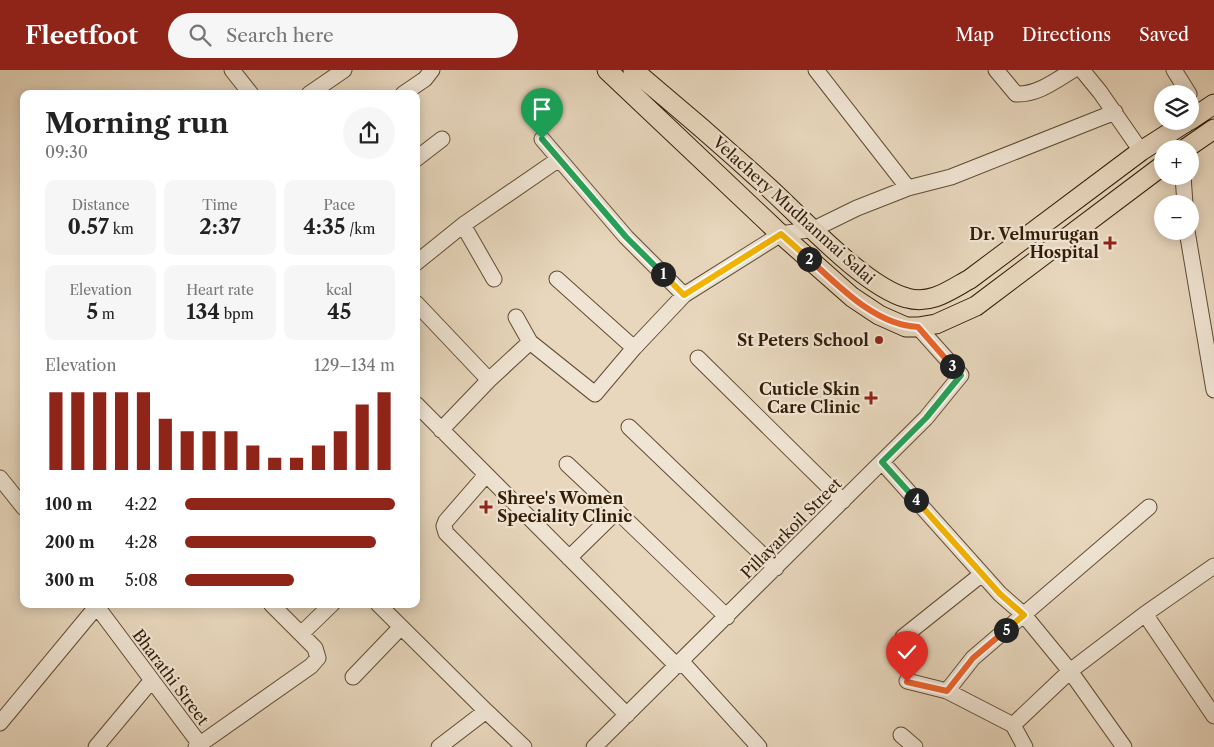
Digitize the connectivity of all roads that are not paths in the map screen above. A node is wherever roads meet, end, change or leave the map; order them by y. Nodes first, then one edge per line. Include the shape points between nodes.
1 (232, 70) edge
2 (344, 70) edge
3 (432, 70) edge
4 (607, 70) edge
5 (633, 70) edge
6 (816, 70) edge
7 (996, 70) edge
8 (1073, 70) edge
9 (1082, 70) edge
10 (1174, 70) edge
11 (1183, 85) edge
12 (248, 90) edge
13 (316, 90) edge
14 (409, 90) edge
15 (1016, 94) junction
16 (999, 95) dead end
17 (1115, 112) junction
18 (1214, 128) edge
19 (1173, 130) edge
20 (542, 139) dead end
21 (442, 140) dead end
22 (1198, 140) edge
23 (1141, 151) junction
24 (420, 156) edge
25 (559, 159) junction
26 (1154, 172) edge
27 (908, 188) junction
28 (463, 225) junction
29 (814, 229) junction
30 (781, 234) junction
31 (1189, 240) edge
32 (420, 260) edge
33 (494, 279) dead end
34 (557, 279) dead end
35 (684, 295) junction
36 (420, 307) edge
37 (516, 317) dead end
38 (918, 327) junction
39 (530, 342) junction
40 (634, 348) junction
41 (698, 358) dead end
42 (489, 380) junction
43 (1214, 390) edge
44 (420, 408) edge
45 (629, 427) dead end
46 (442, 430) junction
47 (882, 462) junction
48 (567, 464) dead end
49 (486, 475) junction
50 (0, 478) edge
51 (843, 501) junction
52 (20, 503) edge
53 (1149, 507) dead end
54 (617, 511) junction
55 (569, 558) junction
56 (1214, 566) edge
57 (776, 568) junction
58 (982, 574) junction
59 (94, 608) edge
60 (98, 608) edge
61 (275, 608) edge
62 (328, 608) edge
63 (382, 608) edge
64 (1144, 614) junction
65 (1024, 615) junction
66 (727, 617) junction
67 (401, 627) junction
68 (301, 634) junction
69 (903, 637) dead end
70 (680, 664) junction
71 (1070, 671) junction
72 (353, 677) dead end
73 (152, 680) junction
74 (907, 682) dead end
75 (947, 691) junction
76 (486, 711) junction
77 (627, 715) junction
78 (1214, 716) edge
79 (0, 723) edge
80 (1012, 725) junction
81 (901, 736) dead end
82 (199, 746) edge
83 (96, 747) edge
84 (439, 747) edge
85 (524, 747) edge
86 (594, 747) edge
87 (758, 747) edge
88 (915, 747) edge
89 (1025, 747) edge
90 (1124, 747) edge

1 - 12 street
2 - 13 street
3 - 14 street
4 - 30 main road, Velachery Mudhanmai Salai
5 - 29 main road, Velachery Mudhanmai Salai
6 - 27 street
7 - 15 street
8 - 15 street via 1037,91
9 - 17 street
10 - 11 street
15 - 16 street
17 - 23 street
17 - 27 street via 951,177
18 - 22 main road
19 - 23 main road, Velachery Mudhanmai Salai
20 - 25 street
21 - 24 street
23 - 29 main road, Velachery Mudhanmai Salai via 970,279 925,301 884,289
25 - 28 street
25 - 35 street via 626,237
26 - 38 main road, Velachery Mudhanmai Salai via 976,306 936,324
27 - 29 street
28 - 32 street
28 - 33 street
29 - 30 street
30 - 35 street
30 - 38 main road, Velachery Mudhanmai Salai via 852,297 879,315 906,327
31 - 43 street
34 - 40 street
35 - 40 street
36 - 42 street
37 - 39 street
38 - 47 street, Pillayarkoil Street via 961,375 926,418
39 - 40 street via 595,394
39 - 42 street
41 - 51 street
42 - 46 street
44 - 46 street
45 - 57 street
46 - 49 street
47 - 51 street, Pillayarkoil Street
47 - 58 street
48 - 54 street
49 - 55 street
49 - 77 street via 446,521 446,534
50 - 52 street
51 - 57 street, Pillayarkoil Street
53 - 65 street
54 - 55 street
54 - 66 street
55 - 70 street
56 - 64 street
57 - 66 street, Pillayarkoil Street
58 - 65 street
58 - 69 street
59 - 79 street
60 - 73 street, Bharathi Street
61 - 68 street
62 - 68 street
63 - 67 street
64 - 71 street
64 - 78 street
65 - 71 street
65 - 75 street via 973,658
66 - 70 street, Pillayarkoil Street
67 - 72 street
67 - 76 street
68 - 82 street via 318,653 316,662
70 - 77 street, Pillayarkoil Street
70 - 87 street
71 - 80 street
71 - 90 street
73 - 82 street, Bharathi Street
73 - 83 street
74 - 75 street
75 - 80 street
76 - 84 street
76 - 85 street
77 - 86 street, Pillayarkoil Street
80 - 89 street
81 - 88 street

